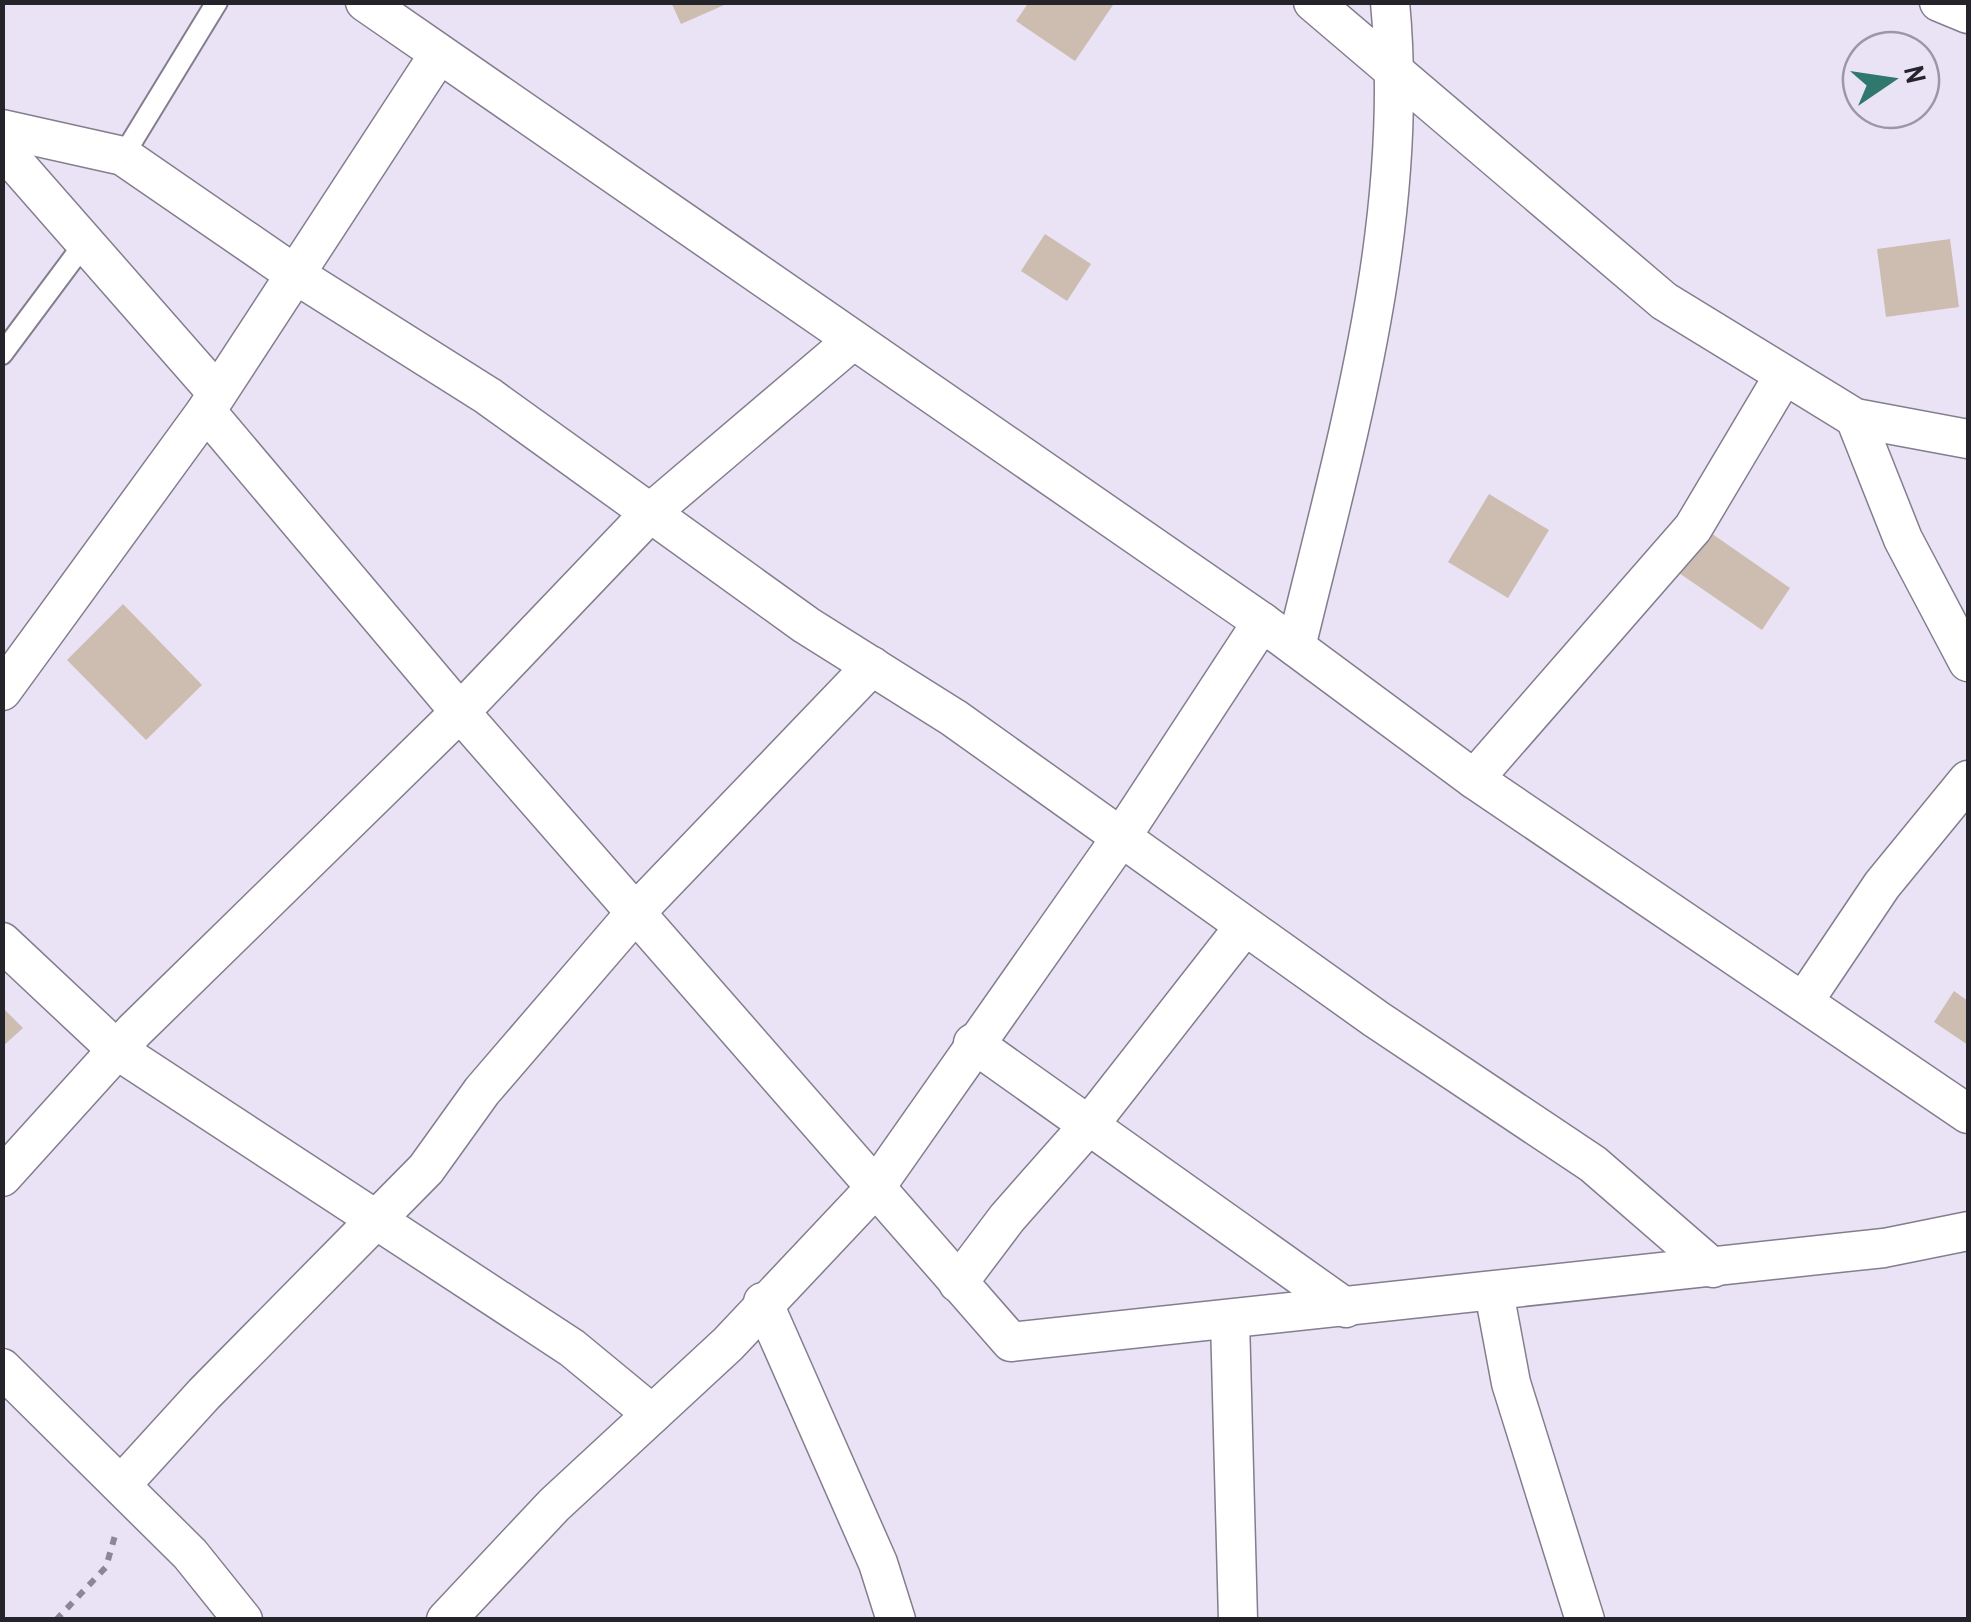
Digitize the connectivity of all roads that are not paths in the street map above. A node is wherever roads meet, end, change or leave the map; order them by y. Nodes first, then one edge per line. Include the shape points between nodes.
1 (217, 2) edge
2 (365, 2) edge
3 (1313, 2) edge
4 (1390, 2) edge
5 (1939, 2) edge
6 (1968, 14) edge
7 (439, 54) junction
8 (1397, 74) junction
9 (2, 129) edge
10 (2, 148) edge
11 (123, 156) junction
12 (84, 244) junction
13 (293, 273) junction
14 (852, 342) junction
15 (2, 354) edge
16 (1784, 375) junction
17 (212, 402) junction
18 (1855, 418) junction
19 (1968, 439) edge
20 (651, 512) junction
21 (1262, 622) junction
22 (1296, 647) junction
23 (1968, 662) edge
24 (872, 666) junction
25 (4, 686) edge
26 (460, 712) junction
27 (1474, 779) junction
28 (1968, 780) edge
29 (1120, 839) junction
30 (636, 912) junction
31 (1244, 926) junction
32 (2, 942) edge
33 (1804, 1001) junction
34 (973, 1043) junction
35 (117, 1050) junction
36 (1968, 1114) edge
37 (1089, 1125) junction
38 (2, 1177) edge
39 (874, 1188) junction
40 (377, 1222) junction
41 (1968, 1231) edge
42 (1713, 1268) junction
43 (958, 1282) junction
44 (1494, 1292) junction
45 (763, 1302) junction
46 (1346, 1308) junction
47 (1230, 1320) junction
48 (2, 1368) edge
49 (652, 1414) junction
50 (122, 1484) junction
51 (243, 1620) edge
52 (446, 1620) edge
53 (896, 1620) edge
54 (1238, 1620) edge
55 (1585, 1620) edge

1 - 11 lane
2 - 7 street
3 - 8 street
4 - 8 street
5 - 6 street
7 - 13 street
7 - 14 street
8 - 16 street via 1664,301
8 - 22 street via 1388,223 1346,444
9 - 11 street
10 - 12 street
11 - 13 street
12 - 15 lane
12 - 17 street
13 - 17 street
13 - 20 street via 488,396
14 - 20 street
14 - 21 street
16 - 18 street
16 - 27 street via 1693,528
17 - 25 street
17 - 26 street
18 - 19 street
18 - 23 street via 1903,539
20 - 24 street
20 - 26 street
21 - 22 street
21 - 29 street
22 - 27 street
24 - 29 street
24 - 30 street
26 - 30 street
26 - 35 street
27 - 33 street
28 - 33 street via 1882,884
29 - 31 street
29 - 34 street
30 - 39 street
30 - 40 street
31 - 37 street
31 - 42 street via 1593,1164
32 - 35 street
33 - 36 street
34 - 37 street
34 - 39 street
35 - 38 street
35 - 40 street
37 - 43 street
37 - 46 street
39 - 43 street
39 - 45 street
40 - 49 street via 572,1348
40 - 50 street
41 - 42 street
42 - 44 street
43 - 47 street via 1011,1342
44 - 46 street
44 - 55 street via 1511,1383
45 - 49 street
45 - 53 street via 863,1528
46 - 47 street
47 - 54 street
48 - 50 street
49 - 52 street
50 - 51 street

